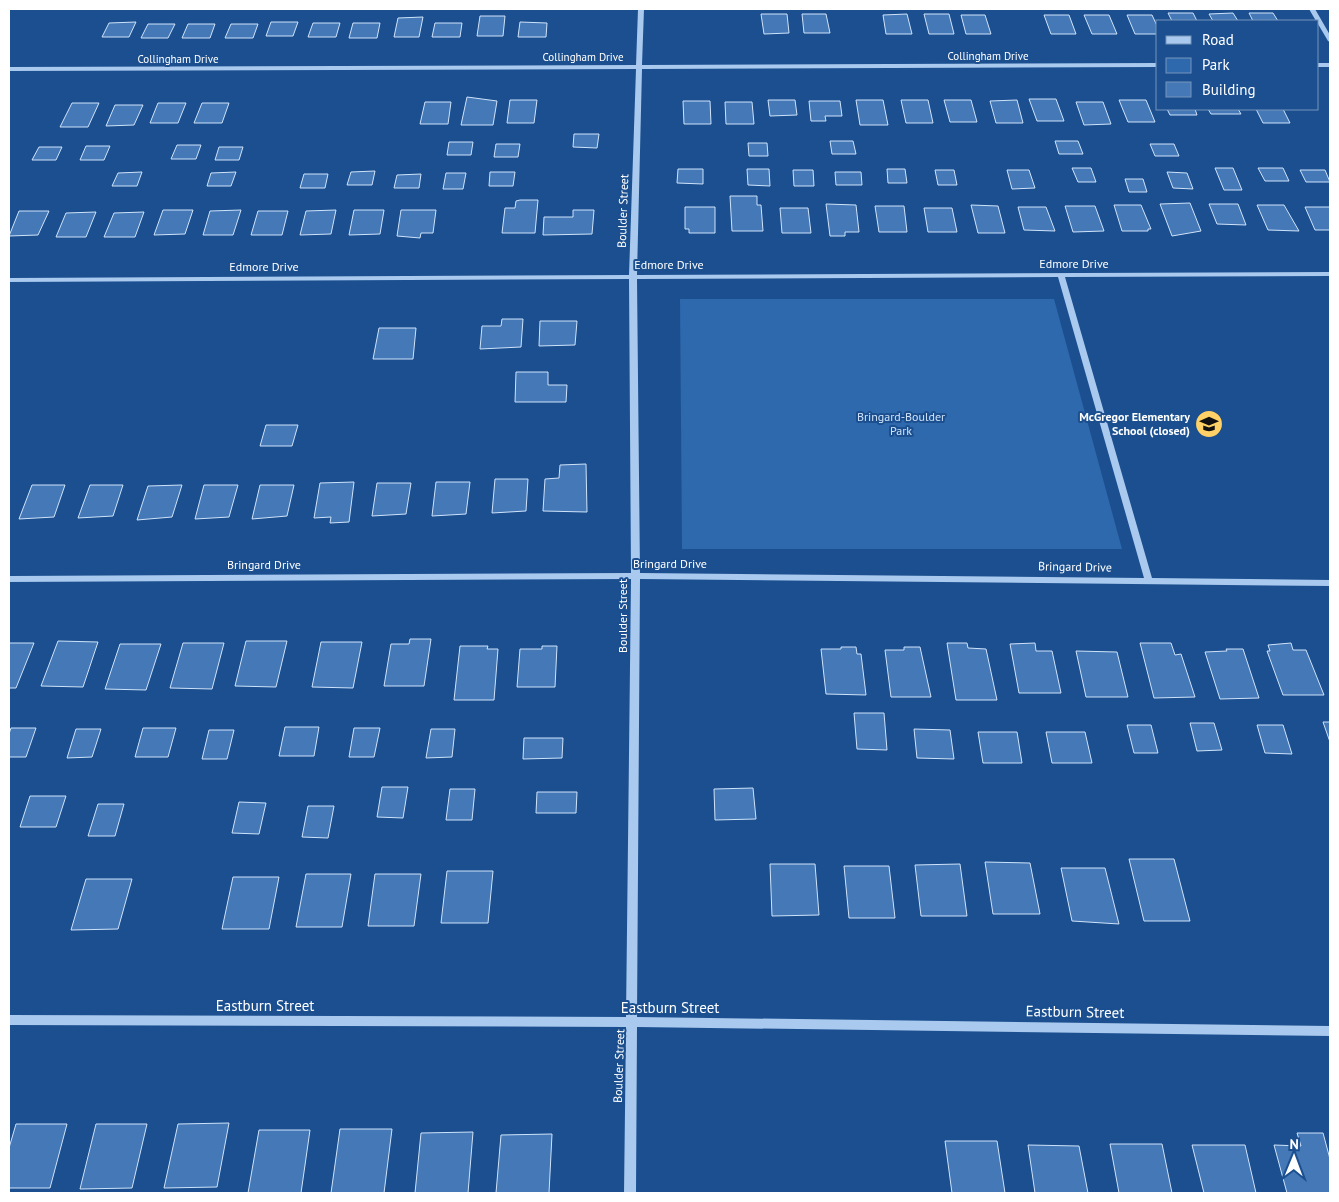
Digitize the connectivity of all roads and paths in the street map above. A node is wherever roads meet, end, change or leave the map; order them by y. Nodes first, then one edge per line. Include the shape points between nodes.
1 (641, 9) edge
2 (1312, 9) edge
3 (1318, 20) edge
4 (1319, 21) edge
5 (1330, 40) edge
6 (1156, 65) edge
7 (640, 67) junction
8 (9, 70) edge
9 (1330, 274) edge
10 (1061, 275) junction
11 (633, 276) junction
12 (9, 280) edge
13 (636, 576) junction
14 (9, 578) edge
15 (1148, 581) junction
16 (1330, 582) edge
17 (9, 1020) edge
18 (633, 1022) junction
19 (1330, 1030) edge
20 (630, 1193) edge

1 - 7 street, Boulder Street
2 - 3 street
4 - 5 street
6 - 7 street, Collingham Drive
7 - 8 street, Collingham Drive
7 - 11 street, Boulder Street
9 - 10 street, Edmore Drive
10 - 11 street, Edmore Drive
10 - 15 street
11 - 12 street, Edmore Drive
11 - 13 street, Boulder Street
13 - 14 street, Bringard Drive
13 - 15 street, Bringard Drive
13 - 18 street, Boulder Street
15 - 16 street, Bringard Drive
17 - 18 street, Eastburn Street
18 - 19 street, Eastburn Street
18 - 20 street, Boulder Street

